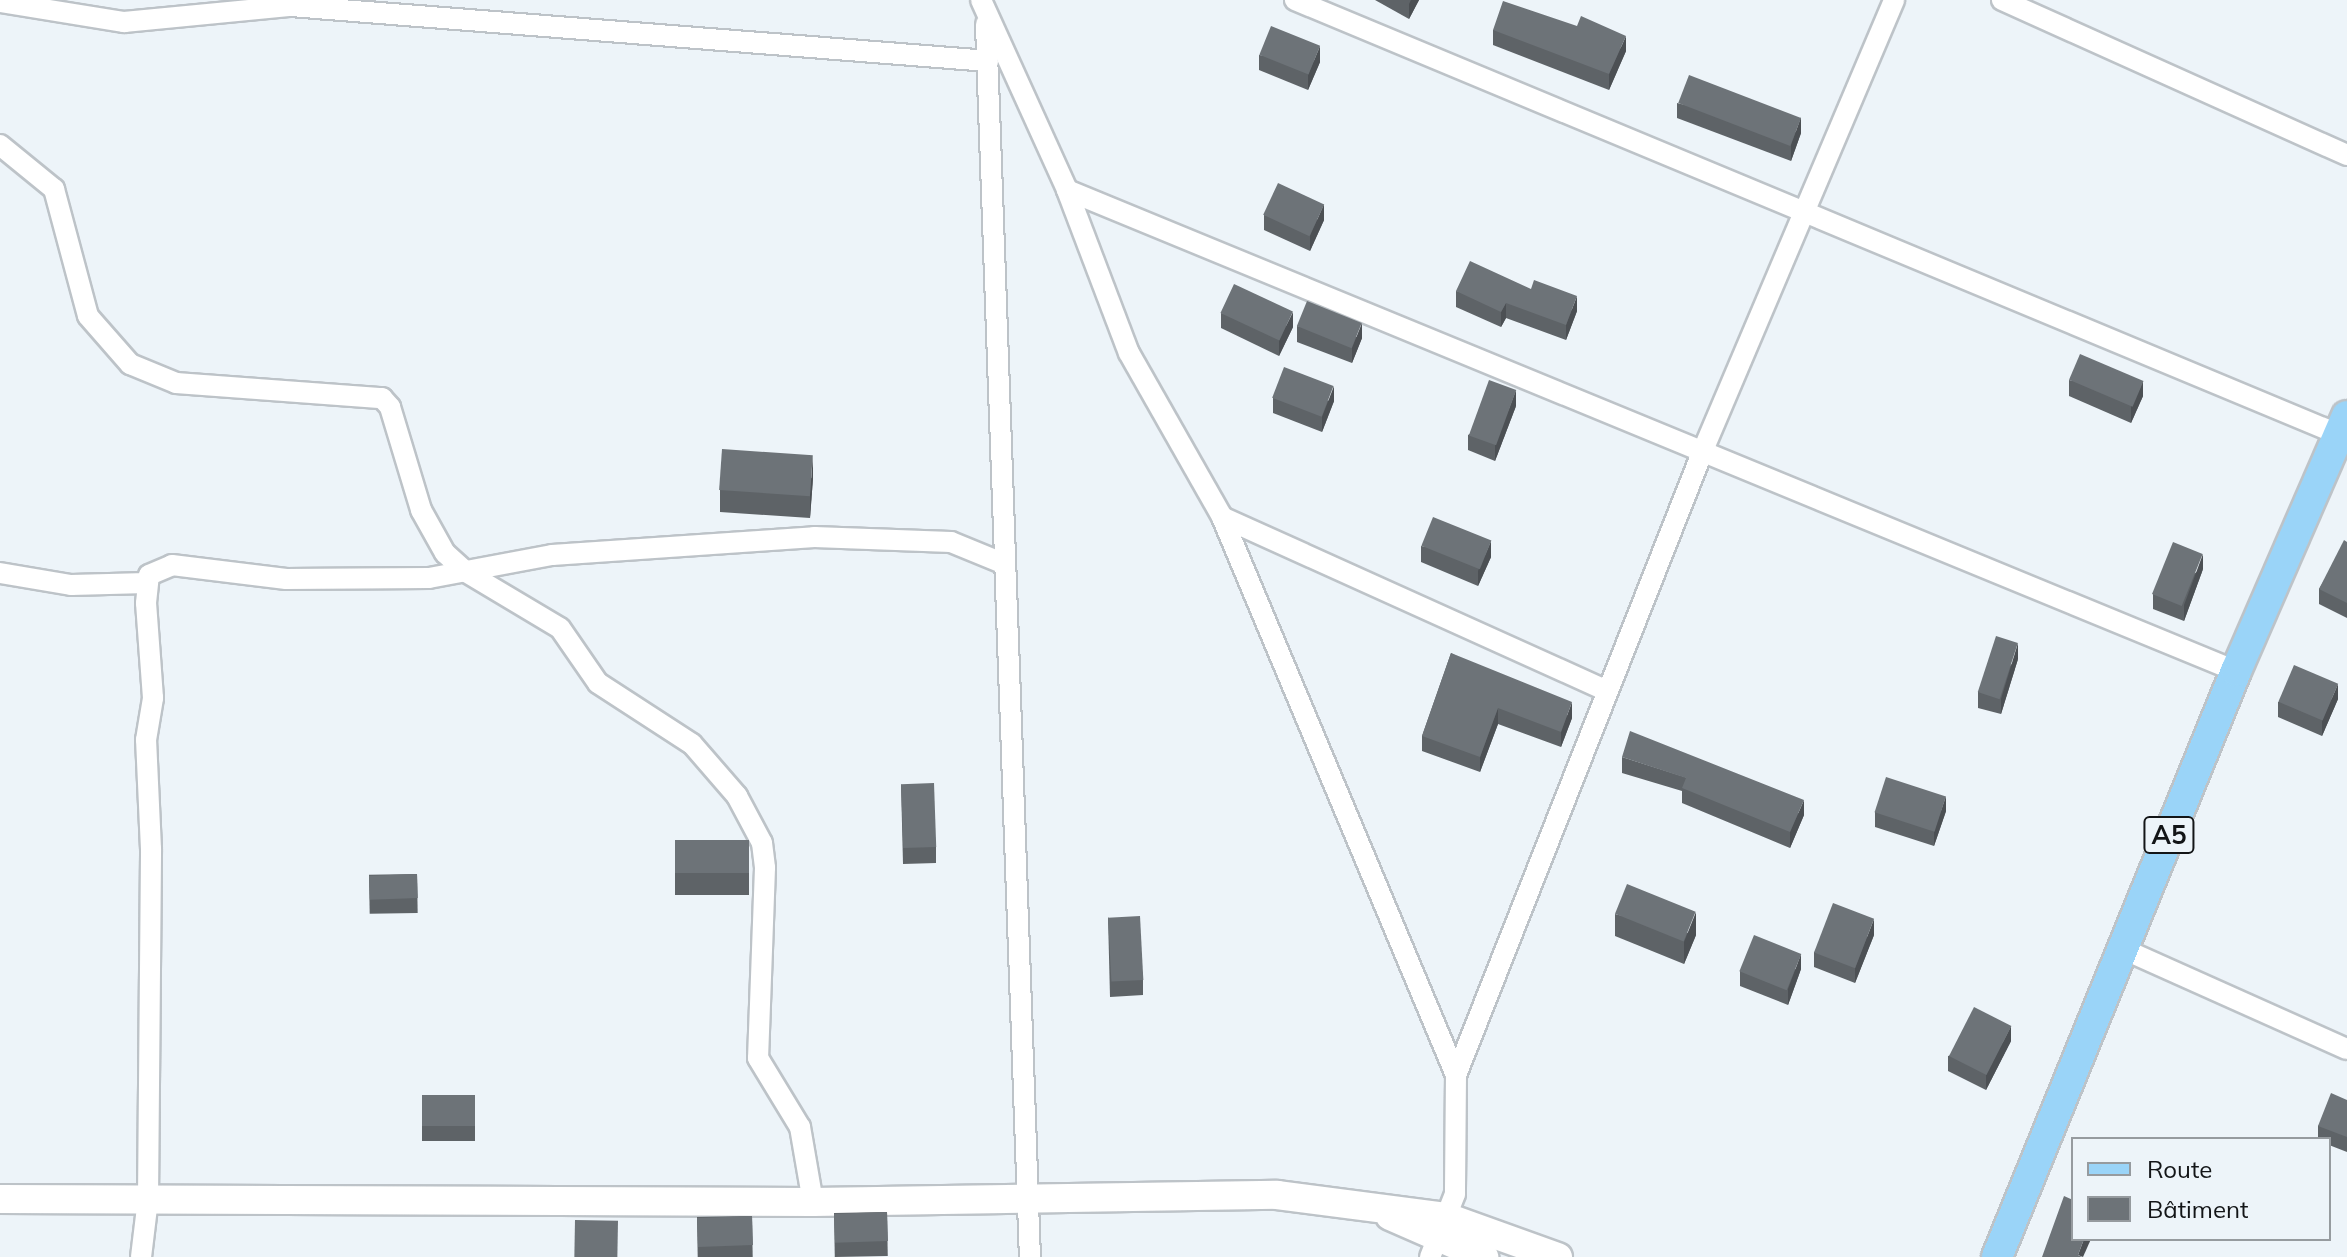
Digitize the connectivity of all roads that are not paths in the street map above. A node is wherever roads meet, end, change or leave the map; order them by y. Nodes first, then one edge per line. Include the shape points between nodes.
1 (1295, 0) edge
2 (1894, 0) edge
3 (2002, 0) edge
4 (0, 2) edge
5 (984, 6) edge
6 (988, 61) junction
7 (0, 145) edge
8 (2347, 155) edge
9 (1067, 190) junction
10 (1802, 212) junction
11 (2344, 430) edge
12 (1704, 448) junction
13 (1222, 517) junction
14 (1005, 564) junction
15 (466, 572) junction
16 (0, 573) edge
17 (147, 583) junction
18 (2236, 671) junction
19 (1608, 691) junction
20 (2123, 949) junction
21 (2347, 1049) edge
22 (1456, 1075) junction
23 (1029, 1197) junction
24 (0, 1199) edge
25 (148, 1199) junction
26 (813, 1202) junction
27 (1438, 1238) edge
28 (141, 1257) edge
29 (1030, 1257) edge
30 (1484, 1257) edge
31 (1558, 1257) edge
32 (1997, 1257) edge

1 - 10 street
2 - 10 street
3 - 8 street
4 - 6 street via 124,22 291,6
5 - 6 street
5 - 9 street
6 - 14 street
7 - 15 street via 54,189 81,296 112,347 160,380 382,398 390,407 433,535
9 - 12 street
9 - 13 street via 1129,353
10 - 11 street
10 - 12 street
11 - 18 main road, A5
12 - 18 street
12 - 19 street
13 - 19 street
13 - 22 street
14 - 15 street via 951,542 814,537 552,555
14 - 23 street
15 - 17 street via 429,578 299,579 172,565 158,568
15 - 26 street via 566,634 598,683 707,758 752,823 762,843 765,868 758,1058 800,1127
16 - 17 street via 71,585
17 - 25 street via 153,698 146,740 151,849
18 - 20 main road, A5
19 - 22 street
20 - 21 street
20 - 32 main road, A5
22 - 27 street via 1455,1194
23 - 26 main road
23 - 27 main road via 1277,1195 1365,1203
23 - 29 street
24 - 25 main road
25 - 26 main road
25 - 28 street
27 - 30 main road
27 - 31 main road

